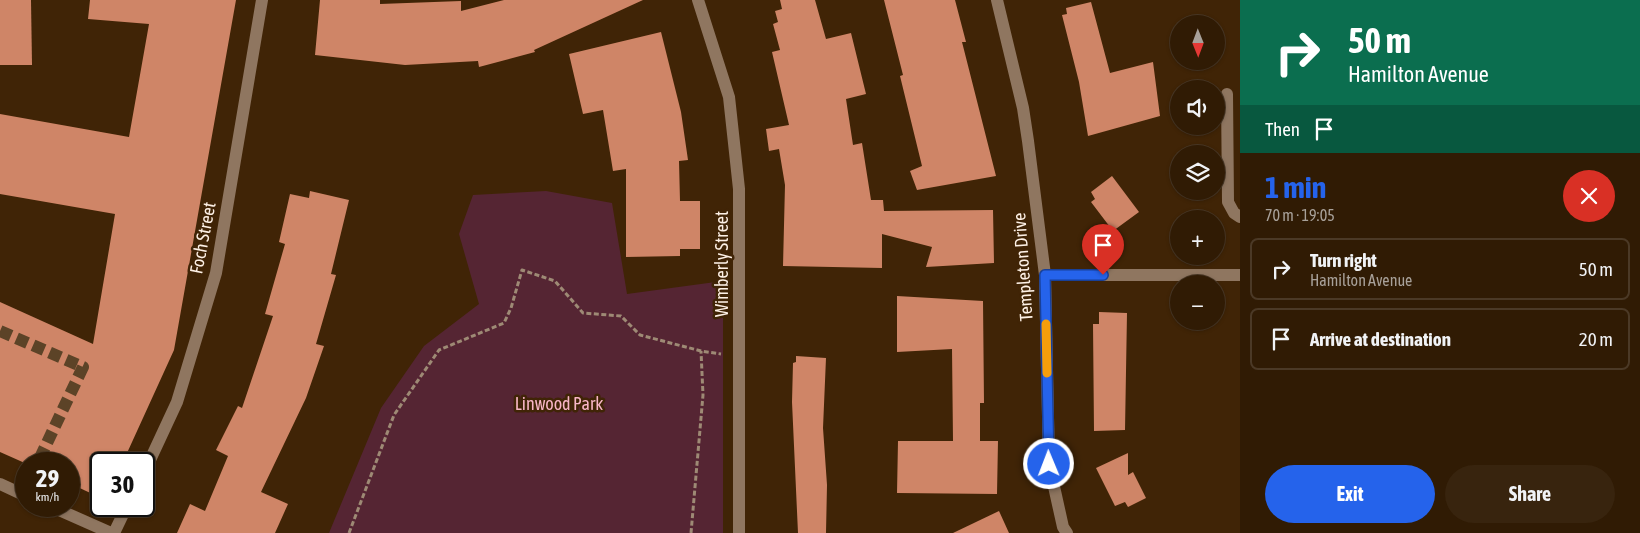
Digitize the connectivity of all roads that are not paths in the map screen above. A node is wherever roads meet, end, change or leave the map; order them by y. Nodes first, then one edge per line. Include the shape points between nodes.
1 (262, 0) edge
2 (698, 0) edge
3 (997, 0) edge
4 (1226, 94) dead end
5 (1240, 217) edge
6 (1045, 275) junction
7 (1240, 275) edge
8 (154, 452) edge
9 (0, 484) edge
10 (15, 491) edge
11 (76, 517) edge
12 (122, 517) edge
13 (113, 533) edge
14 (739, 533) edge
15 (1067, 533) edge

1 - 8 street, Foch Street via 216,272 177,402
2 - 14 street, Wimberly Street via 729,97 740,189
3 - 6 street, Templeton Drive via 1023,108
4 - 5 street via 1228,202
6 - 7 street
6 - 15 street, Templeton Drive via 1049,464
9 - 10 street
11 - 13 street
12 - 13 street

